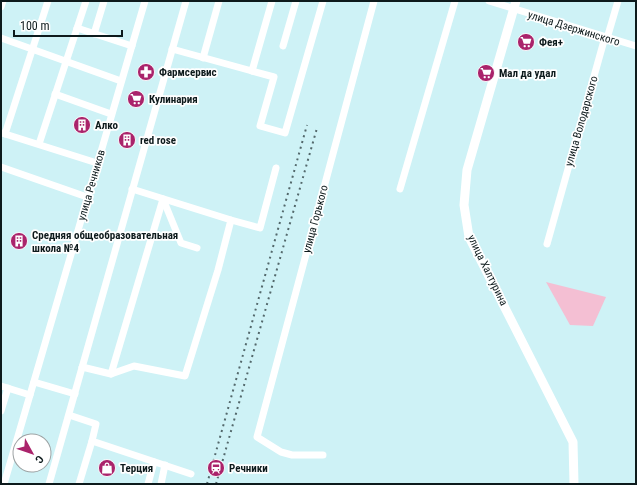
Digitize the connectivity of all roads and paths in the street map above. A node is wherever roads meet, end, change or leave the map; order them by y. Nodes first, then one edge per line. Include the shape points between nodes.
1 (3, 1) edge
2 (48, 1) edge
3 (86, 1) edge
4 (104, 1) edge
5 (145, 1) edge
6 (186, 1) edge
7 (219, 1) edge
8 (272, 1) edge
9 (296, 1) edge
10 (323, 1) edge
11 (374, 1) edge
12 (456, 1) edge
13 (488, 1) edge
14 (618, 1) edge
15 (515, 5) edge
16 (1, 7) edge
17 (77, 28) junction
18 (94, 34) junction
19 (605, 37) junction
20 (1, 38) edge
21 (132, 46) junction
22 (283, 46) dead end
23 (636, 46) edge
24 (32, 49) junction
25 (172, 49) junction
26 (203, 58) junction
27 (66, 61) junction
28 (252, 71) junction
29 (121, 81) junction
30 (55, 94) junction
31 (111, 114) junction
32 (3, 133) edge
33 (39, 144) junction
34 (97, 163) junction
35 (1, 167) edge
36 (276, 168) dead end
37 (132, 189) junction
38 (400, 189) dead end
39 (87, 197) junction
40 (163, 199) junction
41 (231, 220) junction
42 (547, 244) dead end
43 (197, 248) dead end
44 (82, 367) junction
45 (111, 374) junction
46 (34, 382) junction
47 (4, 387) edge
48 (75, 394) junction
49 (30, 395) junction
50 (1, 411) edge
51 (69, 415) junction
52 (92, 441) junction
53 (323, 455) dead end
54 (154, 462) junction
55 (165, 465) junction
56 (191, 474) dead end
57 (4, 484) edge
58 (49, 484) edge
59 (79, 484) edge
60 (148, 484) edge
61 (161, 484) edge
62 (574, 484) edge

1 - 16 street
2 - 24 street
3 - 17 street
4 - 18 street
5 - 21 street, улица Речников
6 - 25 street
7 - 26 street
8 - 28 street
9 - 22 street
10 - 28 street via 285,133 260,126 274,77
11 - 53 street, улица Горького via 257,437 281,452 292,455
12 - 38 street
13 - 15 street, улица Дзержинского
14 - 19 street, улица Володарского via 608,35
15 - 19 street, улица Дзержинского
15 - 62 main road, улица Халтурина via 467,170 464,205 469,237 573,442
17 - 18 street
17 - 27 street
18 - 21 street
19 - 23 street, улица Дзержинского
19 - 42 street, улица Володарского
20 - 24 street
21 - 29 street, улица Речников
24 - 27 street
24 - 32 street
25 - 26 street
25 - 37 street
26 - 28 street
27 - 29 street
27 - 30 street
29 - 31 street, улица Речников
30 - 31 street
30 - 33 street
31 - 34 street, улица Речников
32 - 33 street
33 - 34 street
34 - 39 street, улица Речников
35 - 39 street
36 - 41 street via 260,228
37 - 40 street
37 - 44 street
39 - 46 street, улица Речников
40 - 41 street
40 - 43 street via 181,243
40 - 45 street
41 - 45 street via 184,376 134,366
44 - 45 street
44 - 48 street
46 - 48 street
46 - 49 street, улица Речников
47 - 49 street
47 - 50 street
48 - 51 street
49 - 57 street, улица Речников
51 - 52 street via 96,424
51 - 58 street
52 - 54 street
52 - 59 street
54 - 55 street
54 - 60 street
55 - 56 street
55 - 61 street

